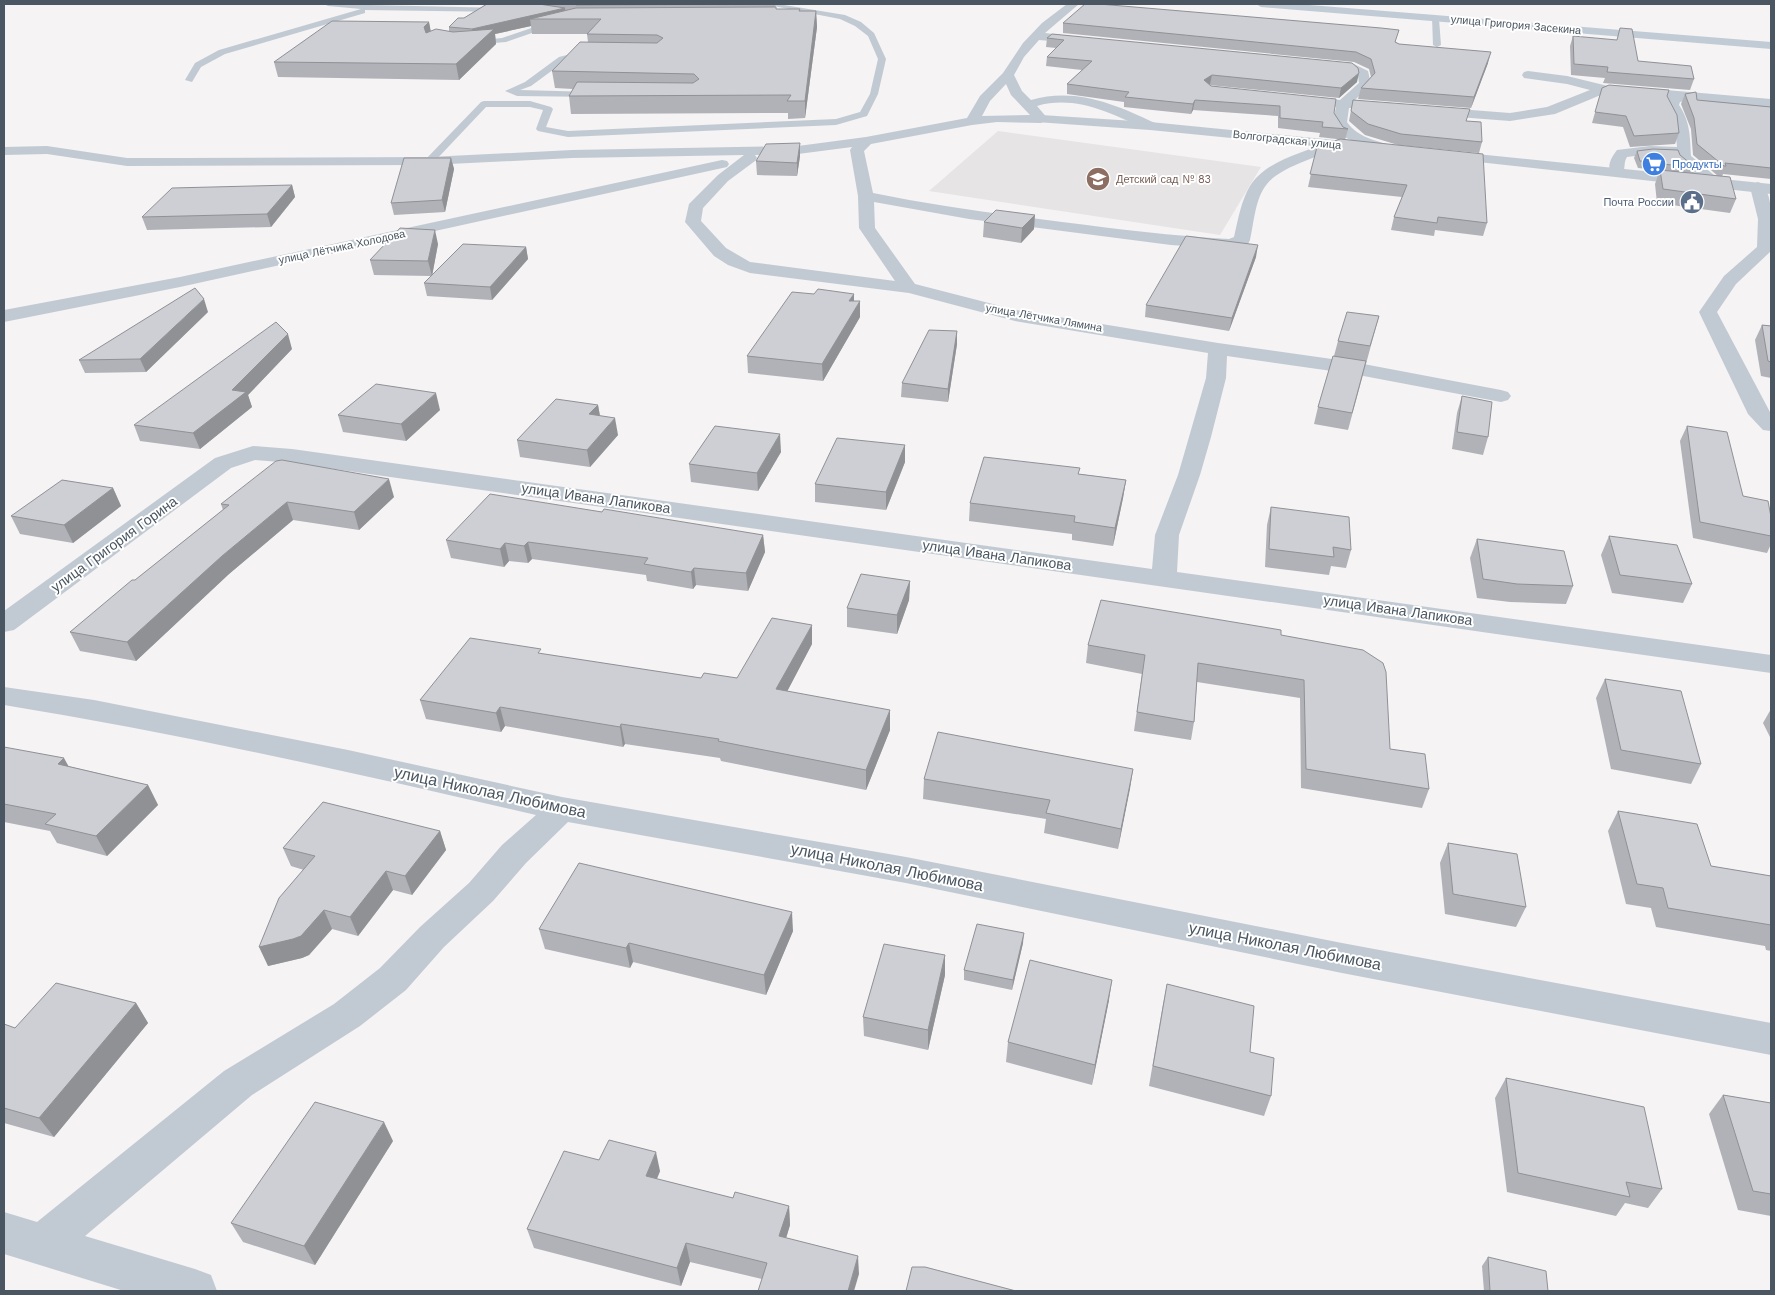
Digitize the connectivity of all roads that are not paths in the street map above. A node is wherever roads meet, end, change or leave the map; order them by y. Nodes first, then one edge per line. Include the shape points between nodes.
1 (328, 4) edge
2 (387, 4) edge
3 (767, 4) edge
4 (1074, 4) edge
5 (1261, 4) edge
6 (471, 6) edge
7 (372, 8) junction
8 (516, 10) edge
9 (800, 18) edge
10 (459, 19) edge
11 (1435, 19) junction
12 (563, 21) edge
13 (858, 24) junction
14 (1037, 36) junction
15 (1093, 42) edge
16 (463, 43) edge
17 (1438, 45) edge
18 (1771, 46) edge
19 (602, 54) edge
20 (1311, 64) edge
21 (1008, 75) junction
22 (1528, 76) dead end
23 (189, 80) dead end
24 (1613, 90) junction
25 (506, 93) junction
26 (608, 95) edge
27 (1688, 96) junction
28 (1288, 98) edge
29 (1771, 103) edge
30 (484, 104) junction
31 (1343, 104) junction
32 (1027, 105) junction
33 (1373, 106) edge
34 (1422, 110) edge
35 (1041, 119) junction
36 (972, 121) junction
37 (1150, 126) junction
38 (866, 141) junction
39 (1335, 145) junction
40 (798, 150) junction
41 (4, 151) edge
42 (1683, 151) junction
43 (1438, 154) edge
44 (750, 158) junction
45 (429, 161) junction
46 (1617, 172) junction
47 (1715, 183) junction
48 (1765, 188) edge
49 (866, 196) junction
50 (909, 288) junction
51 (4, 316) edge
52 (1218, 349) junction
53 (1501, 396) dead end
54 (1771, 425) edge
55 (223, 463) joint
56 (1164, 577) junction
57 (4, 624) edge
58 (1771, 664) edge
59 (4, 696) edge
60 (562, 809) junction
61 (1771, 1039) edge
62 (23, 1239) edge
63 (195, 1291) edge

1 - 7 lane
2 - 7 lane
3 - 13 lane via 842,17
4 - 14 street
5 - 11 main road, улица Григория Засекина
6 - 7 lane
6 - 8 lane
6 - 10 lane
7 - 23 lane via 222,52 198,65
9 - 13 lane
11 - 17 lane
11 - 18 main road, улица Григория Засекина
12 - 16 lane via 502,40
13 - 30 lane via 872,35 882,59 874,94 864,114 836,122 568,134 541,129 548,109 530,104
14 - 15 street
14 - 21 street via 1015,58
19 - 25 lane via 568,56 529,84
20 - 31 street via 1354,68 1364,74 1365,84
21 - 32 street
21 - 36 street via 985,99
22 - 24 street
24 - 27 street
24 - 34 street via 1550,111 1510,116
25 - 26 lane
25 - 30 lane
27 - 29 street
27 - 42 street via 1674,100 1672,105 1679,114 1683,130
28 - 31 street
30 - 45 lane
31 - 33 street
31 - 39 street, Волгоградская улица via 1340,122 1347,132 1369,143 1403,151
32 - 35 street
32 - 37 street via 1052,99 1092,101
35 - 36 street, Волгоградская улица
35 - 37 street, Волгоградская улица
36 - 38 street, Волгоградская улица
37 - 39 street, Волгоградская улица
38 - 40 street, Волгоградская улица
38 - 49 street via 857,150
39 - 49 street via 1261,180 1249,208 1242,240 1230,244 995,218
40 - 44 street, улица Лётчика Холодова
40 - 45 street via 572,154
41 - 45 street via 47,150 127,162
42 - 46 street via 1622,153 1617,160
42 - 47 street via 1684,156
43 - 46 street
44 - 50 street, улица Лётчика Лямина via 723,178 695,208 693,222 722,255 736,264 756,269
44 - 51 street, улица Лётчика Холодова via 180,282
46 - 47 street
47 - 48 street
48 - 54 street via 1765,248 1730,280 1708,312 1759,414
49 - 50 street via 867,228
50 - 52 street, улица Лётчика Лямина via 1015,315
52 - 53 street, улица Лётчика Лямина via 1354,368
52 - 56 street via 1216,378 1189,476 1166,535
55 - 56 street, улица Ивана Лапикова via 253,453 292,456
55 - 57 street, улица Григория Горина
56 - 58 street, улица Ивана Лапикова
59 - 60 street, улица Николая Любимова via 94,710 329,757
60 - 61 street, улица Николая Любимова via 906,870 1342,958
60 - 62 street via 393,979 347,1015 238,1083
62 - 63 street

